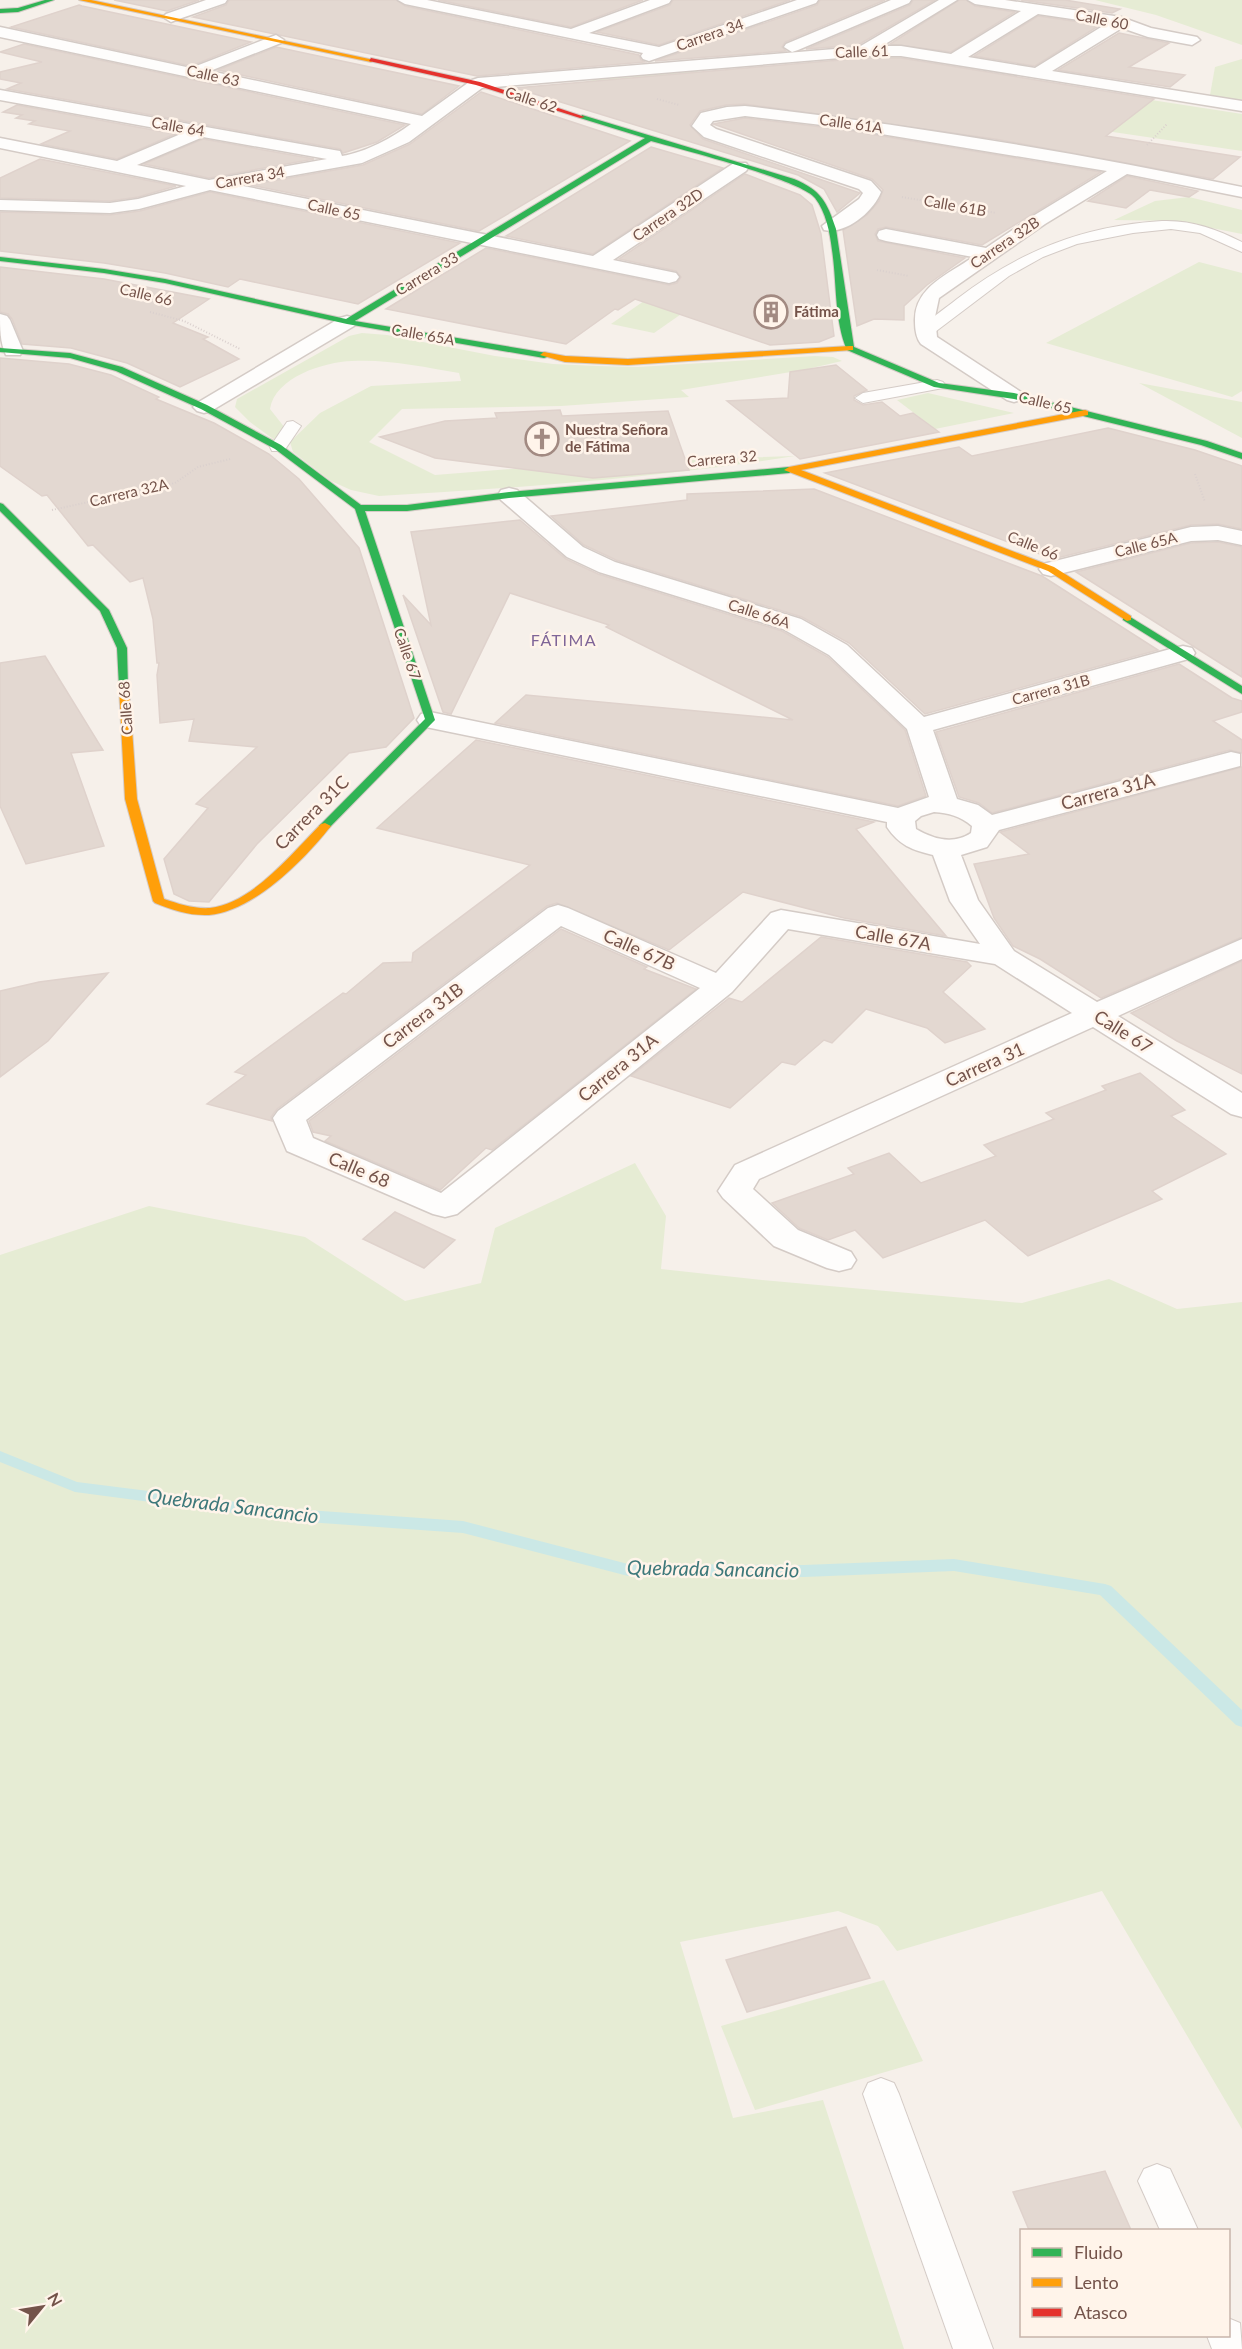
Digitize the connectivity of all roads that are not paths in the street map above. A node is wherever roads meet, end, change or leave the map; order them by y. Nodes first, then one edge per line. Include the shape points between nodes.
1 (51, 0) edge
2 (82, 0) edge
3 (220, 0) edge
4 (405, 0) edge
5 (664, 0) edge
6 (811, 0) edge
7 (904, 0) edge
8 (950, 0) edge
9 (975, 0) edge
10 (517, 4) dead end
11 (1036, 9) junction
12 (18, 10) junction
13 (0, 11) edge
14 (0, 17) edge
15 (171, 17) junction
16 (488, 17) junction
17 (1121, 22) junction
18 (0, 32) edge
19 (575, 33) junction
20 (276, 40) junction
21 (1192, 40) dead end
22 (864, 51) junction
23 (660, 52) junction
24 (767, 58) junction
25 (957, 58) junction
26 (608, 71) junction
27 (194, 72) junction
28 (1039, 72) junction
29 (478, 83) junction
30 (0, 95) edge
31 (1242, 106) edge
32 (426, 122) junction
33 (202, 130) junction
34 (649, 139) junction
35 (0, 143) edge
36 (356, 159) junction
37 (120, 166) junction
38 (740, 167) junction
39 (1124, 168) junction
40 (209, 185) junction
41 (1242, 192) edge
42 (0, 205) edge
43 (831, 226) junction
44 (886, 236) dead end
45 (483, 241) junction
46 (1242, 248) edge
47 (988, 254) junction
48 (0, 260) edge
49 (596, 263) junction
50 (669, 277) dead end
51 (0, 320) edge
52 (347, 322) junction
53 (926, 332) junction
54 (850, 348) junction
55 (7, 350) edge
56 (937, 385) junction
57 (1014, 396) junction
58 (863, 398) dead end
59 (204, 407) junction
60 (1085, 413) junction
61 (293, 426) dead end
62 (278, 447) junction
63 (1242, 456) edge
64 (792, 470) junction
65 (509, 495) junction
66 (0, 506) edge
67 (359, 507) junction
68 (1242, 538) edge
69 (1051, 569) junction
70 (1183, 653) junction
71 (1242, 692) edge
72 (430, 720) junction
73 (919, 726) junction
74 (1231, 760) dead end
75 (945, 804) junction
76 (903, 817) junction
77 (986, 825) junction
78 (945, 849) junction
79 (209, 914) joint
80 (558, 914) joint
81 (781, 919) joint
82 (1242, 948) edge
83 (1004, 957) junction
84 (721, 986) junction
85 (1096, 1015) junction
86 (1242, 1107) edge
87 (289, 1118) joint
88 (445, 1207) joint
89 (839, 1260) dead end
90 (881, 2094) dead end
91 (1156, 2181) dead end
92 (1179, 2229) edge
93 (974, 2349) edge

1 - 12 street
2 - 15 street, Calle 62
3 - 15 street
4 - 16 street
5 - 19 street
6 - 23 street, Carrera 34
7 - 24 street
8 - 22 street
9 - 11 street, Calle 60
10 - 16 street
11 - 17 street, Calle 60
11 - 25 street
12 - 13 street
12 - 14 street
15 - 20 street, Calle 62
16 - 19 street
17 - 21 street, Calle 60 via 1148,32
17 - 28 street
18 - 27 street, Calle 63
19 - 23 street
20 - 27 street
20 - 29 street, Calle 62
22 - 24 street, Calle 61
22 - 25 street, Calle 61
23 - 26 street, Carrera 34
24 - 26 street, Calle 61
25 - 28 street, Calle 61
26 - 29 street, Calle 61
27 - 32 street, Calle 63
28 - 31 street, Calle 61
29 - 32 street, Carrera 34
29 - 34 street, Calle 62
30 - 33 street, Calle 64
32 - 36 street, Carrera 34 via 403,138
33 - 36 street, Calle 64
33 - 37 street
34 - 38 street, Calle 62
34 - 45 street, Carrera 33
35 - 37 street, Calle 65
36 - 40 street, Carrera 34
37 - 40 street, Calle 65
38 - 43 street, Calle 62 via 810,189 819,198
38 - 49 street, Carrera 32D
39 - 41 street, Calle 61A
39 - 43 street, Calle 61A via 839,122 745,111 707,117 700,126 710,133 865,186 872,192 870,199
39 - 47 street, Carrera 32B
40 - 42 street, Carrera 34 via 110,208
40 - 45 street, Calle 65
43 - 54 street, Calle 62 via 842,330
44 - 47 street
45 - 49 street, Calle 65
45 - 52 street, Carrera 33
46 - 53 lane via 1202,229 1173,224 1096,235 1056,246 1022,262
47 - 53 street, Carrera 32B via 931,296 925,311
48 - 52 street, Calle 65A via 165,281
49 - 50 street, Calle 65
51 - 55 street
52 - 54 street, Calle 65A via 534,355 593,361 659,361
52 - 59 street, Carrera 33
53 - 57 street via 933,344
54 - 56 street, Calle 65
55 - 59 street via 70,356 119,369
56 - 57 street, Calle 65
56 - 58 lane
57 - 60 street, Calle 65
59 - 62 street
60 - 63 street, Calle 65
60 - 64 street, Carrera 32
61 - 62 lane
62 - 67 street
64 - 65 street, Carrera 32
64 - 69 street, Calle 66
65 - 67 street, Carrera 32 via 407,508
65 - 73 street, Calle 66A via 575,552 607,567 801,629 838,650
66 - 79 street, Calle 68 via 104,610 122,648 131,799 159,901 178,911
67 - 72 street, Calle 67
68 - 69 street, Calle 65A via 1218,533 1191,534
69 - 70 street, Calle 66
70 - 71 street, Calle 66
70 - 73 street, Carrera 31B
72 - 76 street
72 - 79 street, Carrera 31C via 258,893 236,906
73 - 75 street, Calle 66A
74 - 77 street, Carrera 31A
75 - 76 street via 919,807
75 - 77 street via 972,812
76 - 78 street via 900,824 908,837
77 - 78 street via 981,839
78 - 83 street via 964,901
80 - 84 street, Calle 67B
80 - 87 street, Carrera 31B
81 - 83 street, Calle 67A
81 - 84 street, Carrera 31A
82 - 85 street, Carrera 31
83 - 85 street, Calle 67
84 - 88 street, Carrera 31A
85 - 86 street, Calle 67
85 - 89 street, Carrera 31 via 747,1172 735,1191 786,1238
87 - 88 street, Calle 68 via 300,1144
90 - 93 lane
91 - 92 lane

